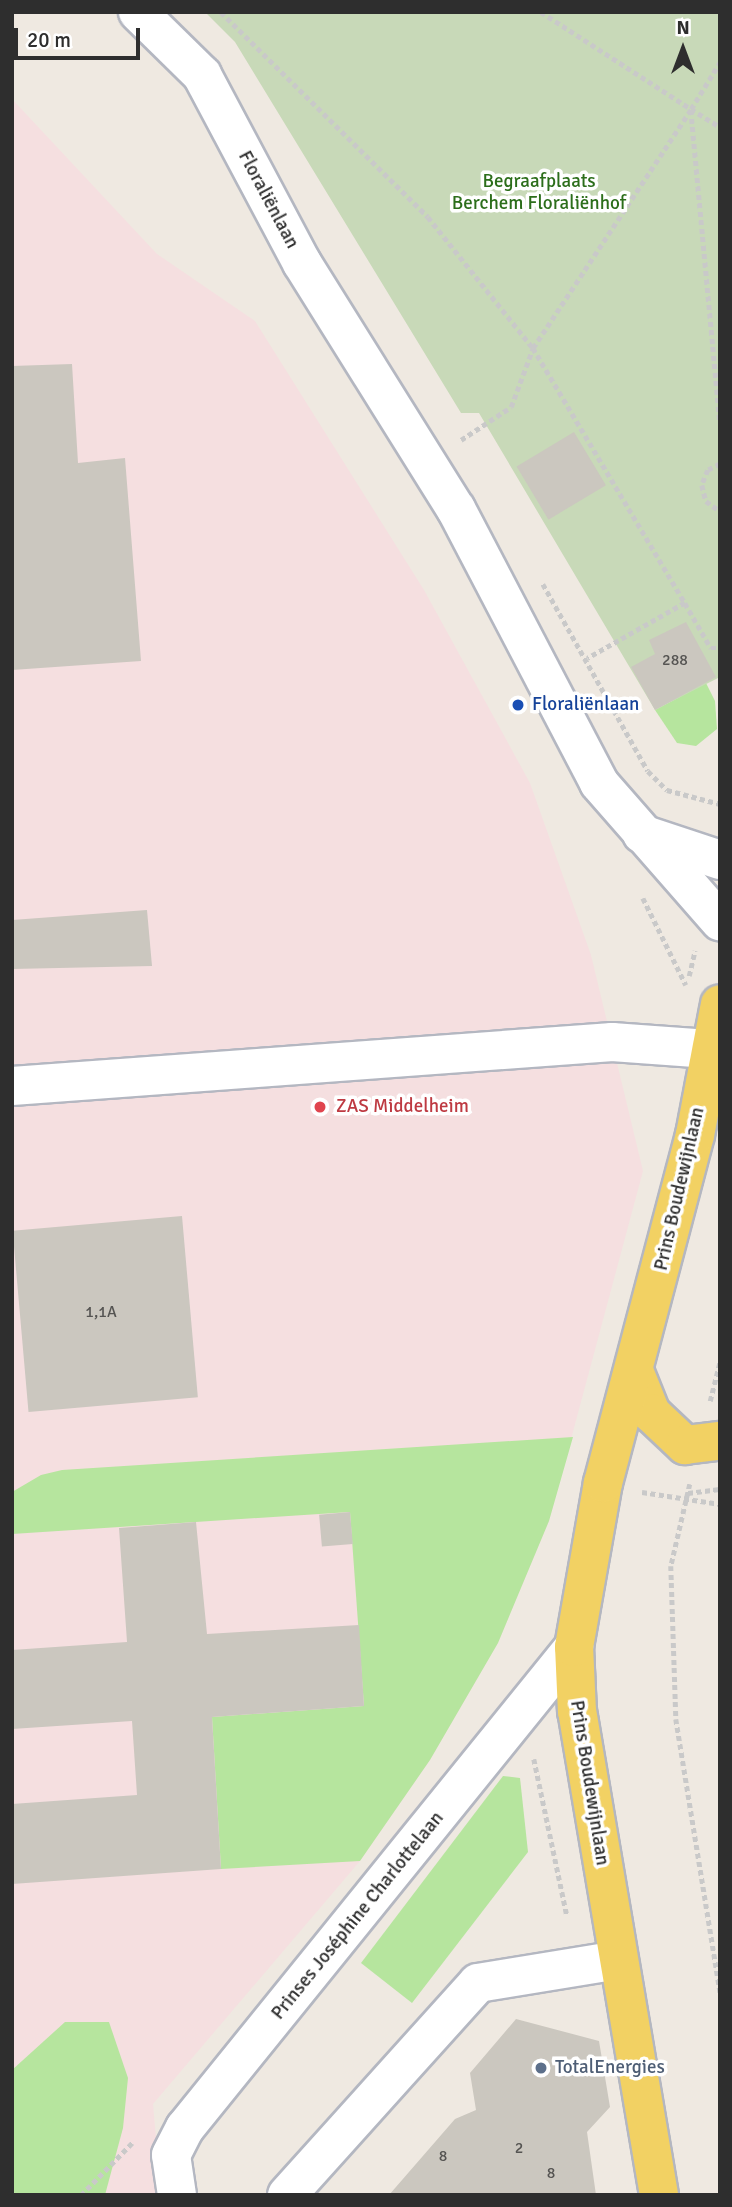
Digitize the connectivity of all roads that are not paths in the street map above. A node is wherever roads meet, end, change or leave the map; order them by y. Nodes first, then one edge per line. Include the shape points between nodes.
1 (138, 12) edge
2 (638, 833) junction
3 (720, 860) edge
4 (720, 921) edge
5 (720, 1004) edge
6 (709, 1049) junction
7 (12, 1086) edge
8 (635, 1373) junction
9 (720, 1440) edge
10 (574, 1647) junction
11 (618, 1960) junction
12 (177, 2195) edge
13 (287, 2195) edge
14 (659, 2195) edge

1 - 2 street, Floraliënlaan via 202,75 302,263 425,459 599,783
2 - 3 street
2 - 4 street, Floraliënlaan
5 - 6 main road, Prins Boudewijnlaan
6 - 7 street via 612,1042
6 - 8 main road, Prins Boudewijnlaan via 695,1135
8 - 9 main road via 651,1413 685,1445
8 - 10 main road, Prins Boudewijnlaan via 603,1483
10 - 11 main road, Prins Boudewijnlaan via 577,1712
10 - 12 street, Prinses Joséphine Charlottelaan via 185,2128 171,2155
11 - 13 street via 478,1983
11 - 14 main road, Prins Boudewijnlaan

